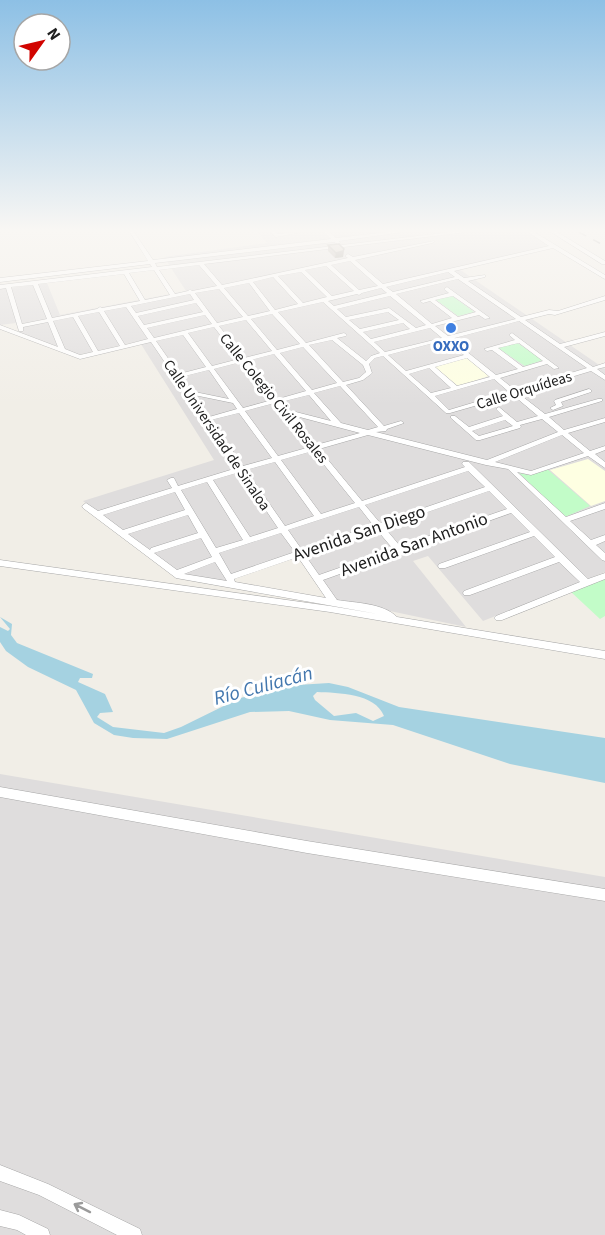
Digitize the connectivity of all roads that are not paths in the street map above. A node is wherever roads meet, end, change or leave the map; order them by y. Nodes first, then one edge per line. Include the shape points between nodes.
1 (447, 289) dead end
2 (9, 290) edge
3 (37, 290) edge
4 (136, 290) edge
5 (169, 290) edge
6 (198, 290) edge
7 (223, 290) edge
8 (257, 290) edge
9 (288, 290) edge
10 (319, 290) edge
11 (355, 290) edge
12 (374, 290) edge
13 (389, 290) edge
14 (410, 290) edge
15 (478, 290) edge
16 (190, 291) junction
17 (359, 293) junction
18 (393, 293) junction
19 (453, 294) junction
20 (173, 295) junction
21 (500, 296) dead end
22 (490, 298) junction
23 (605, 298) edge
24 (431, 299) junction
25 (328, 300) junction
26 (143, 301) junction
27 (198, 301) junction
28 (423, 301) dead end
29 (127, 304) junction
30 (303, 306) junction
31 (334, 308) junction
32 (100, 309) junction
33 (274, 312) junction
34 (206, 313) junction
35 (480, 313) junction
36 (74, 315) junction
37 (135, 315) junction
38 (487, 318) dead end
39 (246, 319) junction
40 (457, 319) junction
41 (48, 320) junction
42 (346, 320) junction
43 (522, 320) junction
44 (404, 321) junction
45 (432, 325) junction
46 (20, 326) junction
47 (216, 326) junction
48 (0, 327) edge
49 (143, 327) junction
50 (414, 330) junction
51 (360, 331) junction
52 (185, 333) junction
53 (605, 334) edge
54 (23, 335) junction
55 (344, 335) dead end
56 (512, 335) dead end
57 (333, 338) junction
58 (450, 339) junction
59 (152, 340) junction
60 (370, 341) junction
61 (520, 341) junction
62 (304, 345) junction
63 (559, 346) junction
64 (124, 347) junction
65 (62, 350) junction
66 (275, 352) junction
67 (96, 353) junction
68 (386, 356) junction
69 (468, 356) junction
70 (243, 360) junction
71 (378, 361) dead end
72 (548, 362) junction
73 (366, 364) junction
74 (605, 365) edge
75 (430, 366) junction
76 (210, 368) junction
77 (556, 368) dead end
78 (522, 369) junction
79 (592, 369) junction
80 (404, 373) junction
81 (177, 376) junction
82 (497, 377) junction
83 (605, 378) edge
84 (580, 384) dead end
85 (343, 385) junction
86 (456, 388) junction
87 (589, 391) junction
88 (188, 392) junction
89 (517, 392) junction
90 (310, 393) junction
91 (429, 396) junction
92 (277, 401) junction
93 (235, 402) junction
94 (603, 402) edge
95 (255, 406) junction
96 (562, 407) junction
97 (499, 409) dead end
98 (241, 410) junction
99 (286, 412) junction
100 (543, 414) junction
101 (453, 417) dead end
102 (207, 419) junction
103 (605, 420) edge
104 (514, 422) junction
105 (401, 423) dead end
106 (338, 425) junction
107 (382, 427) junction
108 (467, 430) junction
109 (565, 432) junction
110 (364, 433) junction
111 (348, 437) junction
112 (479, 438) junction
113 (390, 439) junction
114 (314, 447) junction
115 (487, 448) dead end
116 (605, 448) edge
117 (592, 453) junction
118 (459, 456) junction
119 (276, 458) junction
120 (605, 460) edge
121 (486, 463) junction
122 (605, 466) edge
123 (470, 468) junction
124 (510, 468) junction
125 (241, 469) junction
126 (209, 479) junction
127 (171, 480) dead end
128 (490, 488) junction
129 (176, 489) junction
130 (360, 504) junction
131 (86, 506) dead end
132 (605, 506) edge
133 (512, 510) junction
134 (189, 512) junction
135 (97, 514) junction
136 (319, 517) junction
137 (564, 520) junction
138 (379, 526) junction
139 (282, 530) junction
140 (122, 533) junction
141 (535, 533) junction
142 (203, 534) junction
143 (605, 538) edge
144 (248, 541) junction
145 (590, 544) junction
146 (154, 550) dead end
147 (398, 550) junction
148 (299, 554) junction
149 (215, 555) junction
150 (560, 558) junction
151 (605, 558) edge
152 (0, 563) edge
153 (442, 566) dead end
154 (175, 574) junction
155 (605, 576) edge
156 (229, 578) junction
157 (317, 579) junction
158 (587, 584) junction
159 (234, 587) junction
160 (466, 593) dead end
161 (333, 601) junction
162 (499, 618) dead end
163 (395, 620) junction
164 (605, 655) edge
165 (0, 792) edge
166 (605, 894) edge
167 (0, 1173) edge
168 (0, 1218) edge
169 (42, 1235) edge
170 (134, 1235) edge

1 - 19 street
2 - 46 street
3 - 41 street
4 - 26 street
5 - 20 street
6 - 16 street
7 - 39 street
8 - 33 street
9 - 30 street
10 - 25 street
11 - 17 street
12 - 17 street
13 - 18 street
14 - 18 street
15 - 22 street
16 - 20 street
16 - 27 street, Calle Colegio Civil Rosales
17 - 25 street
18 - 31 street
18 - 45 street
19 - 24 street
19 - 35 street
20 - 26 street
21 - 22 street
22 - 43 street
23 - 43 street
24 - 28 street
24 - 40 street
25 - 30 street
25 - 31 street
26 - 29 street
27 - 34 street, Calle Colegio Civil Rosales
27 - 37 street
29 - 32 street
29 - 37 street, Calle Universidad de Sinaloa
30 - 33 street
31 - 42 street
32 - 36 street
32 - 64 street
33 - 39 street
33 - 62 street
34 - 47 street, Calle Colegio Civil Rosales
34 - 49 street
35 - 38 street
35 - 40 street
36 - 41 street
36 - 67 street
37 - 49 street, Calle Universidad de Sinaloa
39 - 47 street
39 - 66 street
40 - 45 street
41 - 46 street
41 - 65 street
42 - 44 street via 387,310
42 - 51 street
43 - 58 street
43 - 63 street
44 - 50 street
44 - 51 street
45 - 50 street
45 - 58 street
46 - 54 street
47 - 52 street
47 - 70 street, Calle Colegio Civil Rosales
48 - 54 street
49 - 59 street, Calle Universidad de Sinaloa
50 - 60 street
51 - 60 street
52 - 59 street
52 - 76 street
53 - 63 street
54 - 65 street
55 - 57 street
56 - 61 street
57 - 62 street
57 - 73 street
58 - 68 street
58 - 69 street
58 - 82 street
59 - 64 street
59 - 81 street, Calle Universidad de Sinaloa
60 - 68 street
61 - 72 street
61 - 78 street via 491,349
62 - 66 street
62 - 85 street
63 - 79 street
64 - 67 street
65 - 67 street via 80,357
66 - 70 street
66 - 90 street
68 - 71 street
68 - 73 street via 370,358
68 - 80 street
69 - 75 street
69 - 82 street
70 - 76 street
70 - 92 street, Calle Colegio Civil Rosales
72 - 77 street
72 - 78 street
73 - 85 street via 366,376
74 - 79 street, Calle Orquídeas
75 - 80 street
75 - 86 street
76 - 81 street
76 - 93 street
78 - 82 street
79 - 83 street
79 - 89 street, Calle Orquídeas
80 - 91 street
81 - 88 street, Calle Universidad de Sinaloa
82 - 86 street
82 - 89 street
84 - 87 street
85 - 90 street
85 - 107 street
86 - 91 street
87 - 94 street
87 - 96 street via 556,401
88 - 93 street
88 - 102 street, Calle Universidad de Sinaloa
89 - 91 street, Calle Orquídeas via 450,412
89 - 100 street
90 - 92 street
90 - 106 street
92 - 95 street
92 - 99 street, Calle Colegio Civil Rosales
93 - 95 street
93 - 98 street
94 - 96 street
95 - 98 street
96 - 100 street
97 - 104 street
98 - 102 street
98 - 119 street
99 - 106 street
99 - 114 street, Calle Colegio Civil Rosales
100 - 104 street
100 - 109 street
101 - 108 street
102 - 125 street, Calle Universidad de Sinaloa
103 - 109 street
104 - 108 street via 505,418
104 - 112 street via 518,426
105 - 107 street
106 - 110 street
106 - 111 street
107 - 110 street
107 - 113 street
108 - 112 street
109 - 117 street
109 - 121 street
110 - 111 street
110 - 113 street
111 - 114 street
112 - 115 street
113 - 118 street
114 - 119 street
114 - 130 street, Calle Colegio Civil Rosales
116 - 117 street
117 - 120 street
117 - 122 street
117 - 124 street via 536,472
118 - 121 street
118 - 123 street
119 - 125 street
119 - 136 street
121 - 124 street
123 - 128 street
123 - 130 street
124 - 137 street
125 - 126 street
125 - 139 street, Calle Universidad de Sinaloa
126 - 129 street
126 - 144 street
127 - 129 street
128 - 133 street
128 - 138 street, Avenida San Diego
129 - 134 street
129 - 135 street
130 - 136 street
130 - 138 street, Calle Colegio Civil Rosales
131 - 135 street
132 - 137 street
133 - 141 street
133 - 147 street, Avenida San Antonio
134 - 140 street
134 - 142 street
135 - 140 street
136 - 139 street
137 - 145 street
138 - 147 street, Calle Colegio Civil Rosales
138 - 148 street, Avenida San Diego
139 - 144 street
139 - 148 street, Calle Universidad de Sinaloa
140 - 154 street
141 - 150 street
141 - 153 street
142 - 146 street
142 - 149 street
143 - 145 street
144 - 149 street
145 - 151 street
147 - 157 street, Avenida San Antonio
148 - 156 street, Avenida San Diego
148 - 157 street, Calle Universidad de Sinaloa
149 - 154 street
149 - 156 street
150 - 158 street
150 - 160 street
152 - 163 street
154 - 159 street
155 - 158 street
156 - 159 street
157 - 161 street, Calle Universidad de Sinaloa
158 - 162 street
159 - 161 street
161 - 163 street via 382,610
163 - 164 street
165 - 166 street via 307,847
170 -> 167 street via 43,1189
168 - 169 street

